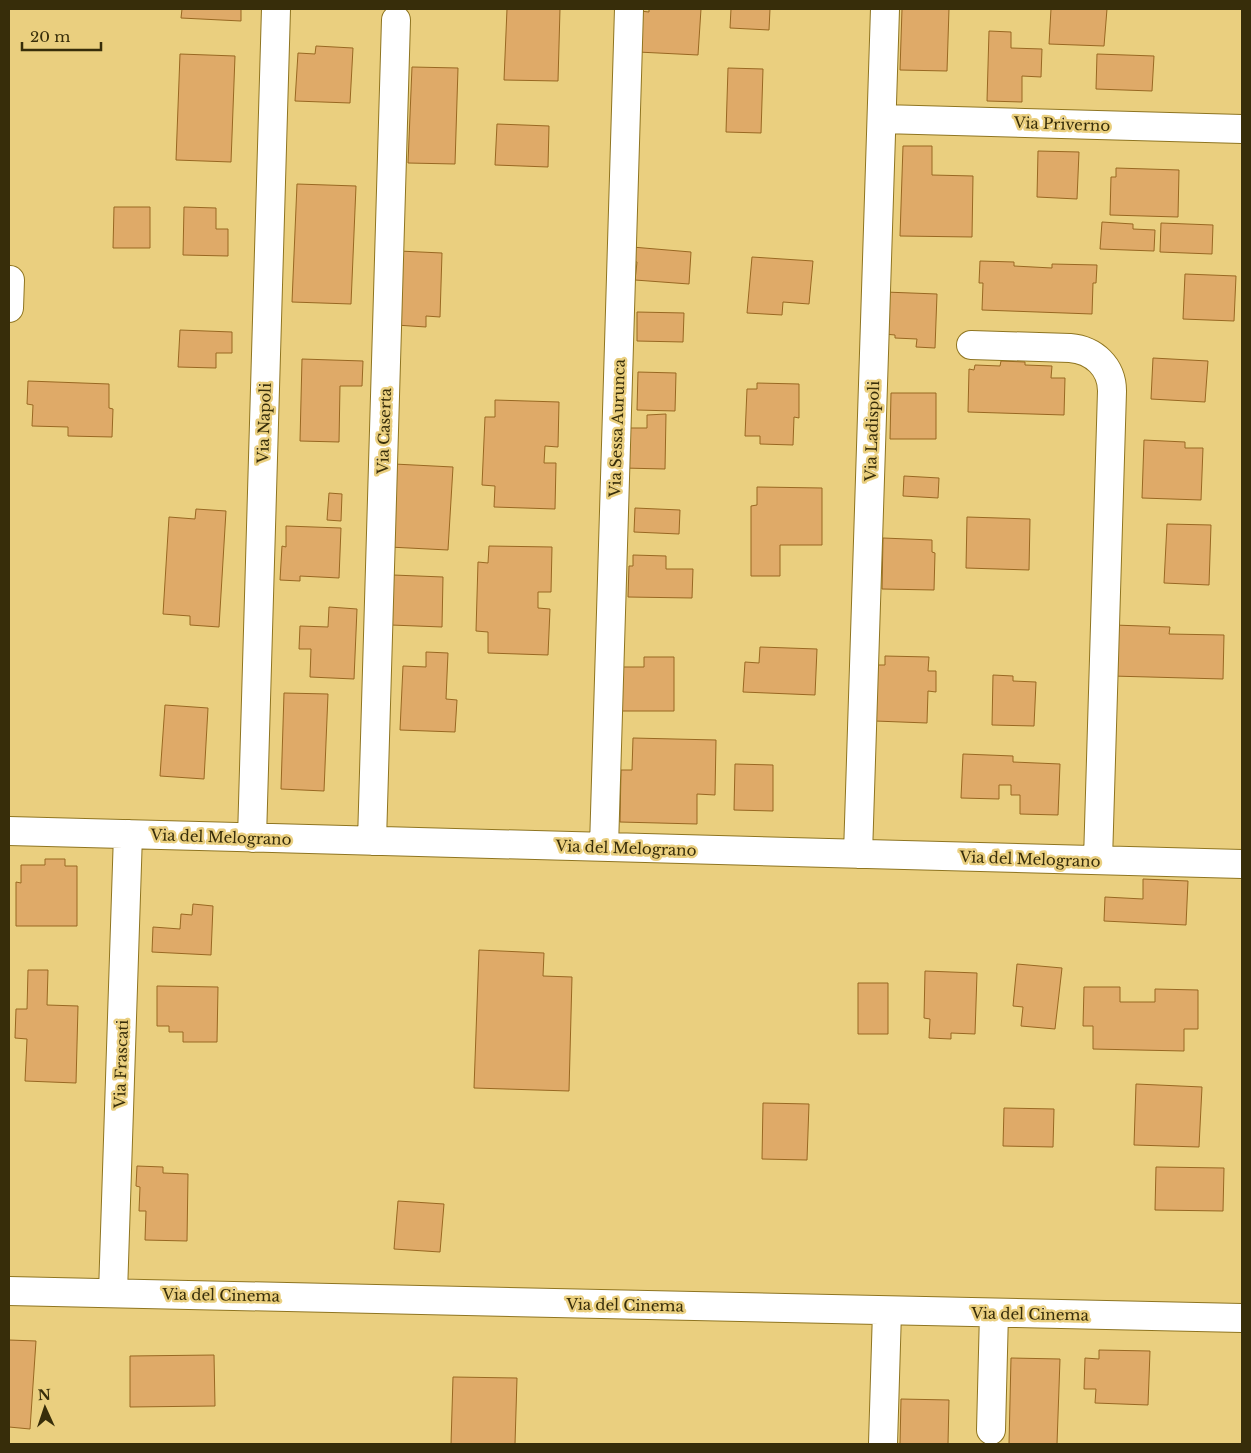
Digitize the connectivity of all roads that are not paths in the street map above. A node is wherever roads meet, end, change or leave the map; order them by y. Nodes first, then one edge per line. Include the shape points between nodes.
1 (276, 9) edge
2 (630, 9) edge
3 (885, 9) edge
4 (396, 20) dead end
5 (882, 119) junction
6 (1242, 129) edge
7 (10, 280) edge
8 (9, 308) edge
9 (970, 344) dead end
10 (9, 831) edge
11 (128, 834) junction
12 (252, 838) junction
13 (372, 841) junction
14 (604, 847) junction
15 (858, 854) junction
16 (1098, 860) junction
17 (1242, 864) edge
18 (9, 1291) edge
19 (114, 1293) junction
20 (887, 1311) junction
21 (994, 1313) junction
22 (1242, 1318) edge
23 (991, 1430) dead end
24 (883, 1444) edge

1 - 12 street, Via Napoli
2 - 14 street, Via Sessa Aurunca
3 - 5 street, Via Ladispoli
4 - 13 street, Via Caserta
5 - 6 street, Via Priverno
5 - 15 street, Via Ladispoli
7 - 8 street
9 - 16 street via 1083,350 1100,360 1111,378
10 - 11 street, Via del Melograno
11 - 12 street, Via del Melograno
11 - 19 street, Via Frascati
12 - 13 street, Via del Melograno
13 - 14 street, Via del Melograno
14 - 15 street, Via del Melograno
15 - 16 street, Via del Melograno
16 - 17 street, Via del Melograno
18 - 19 street, Via del Cinema
19 - 20 street, Via del Cinema
20 - 21 street, Via del Cinema
20 - 24 street
21 - 22 street, Via del Cinema
21 - 23 street

